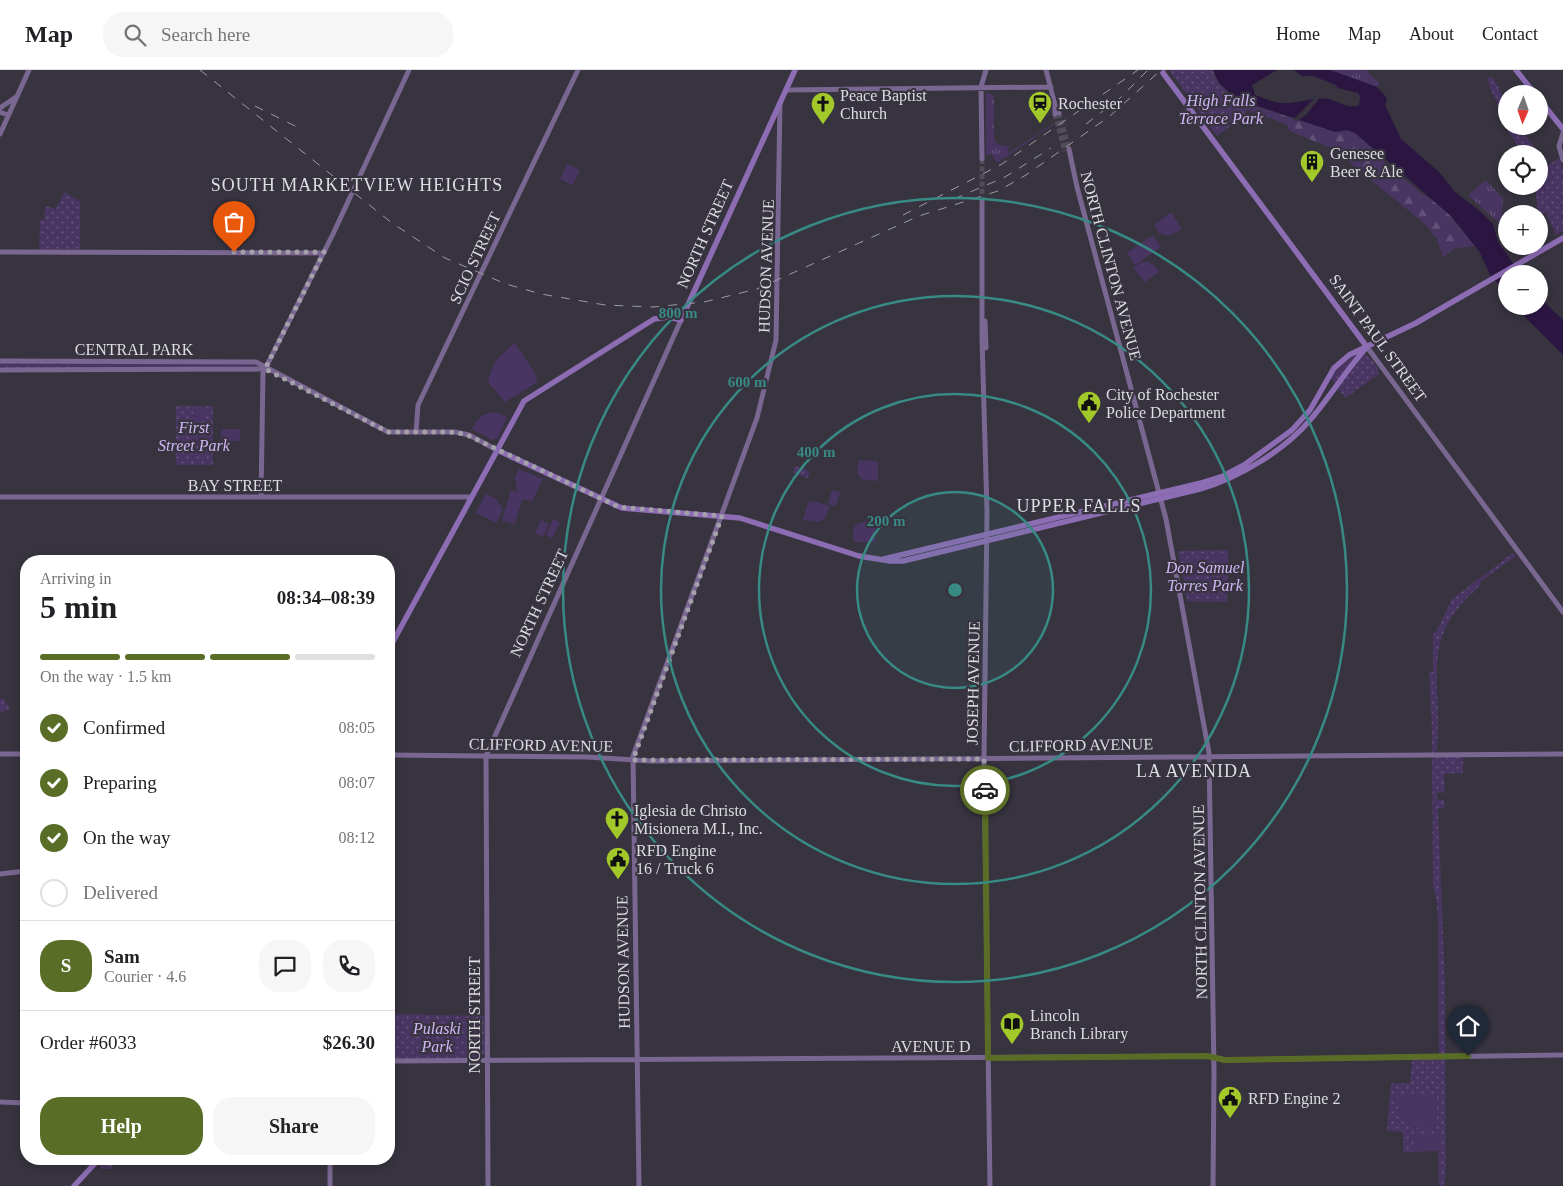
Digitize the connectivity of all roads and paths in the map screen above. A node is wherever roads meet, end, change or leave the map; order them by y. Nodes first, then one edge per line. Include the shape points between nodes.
1 (29, 70) edge
2 (409, 70) edge
3 (578, 70) edge
4 (795, 70) edge
5 (986, 70) edge
6 (1046, 70) edge
7 (1516, 70) edge
8 (1164, 72) edge
9 (1528, 85) edge
10 (1050, 87) junction
11 (981, 88) junction
12 (786, 90) junction
13 (16, 97) junction
14 (780, 102) junction
15 (0, 110) edge
16 (1548, 110) edge
17 (1057, 113) tunnel mouth
18 (8, 115) junction
19 (770, 124) junction
20 (781, 128) junction
21 (1563, 129) edge
22 (0, 134) edge
23 (1563, 134) edge
24 (1068, 151) tunnel mouth
25 (982, 159) tunnel mouth
26 (1563, 160) edge
27 (982, 202) tunnel mouth
28 (1563, 238) edge
29 (0, 252) edge
30 (324, 252) junction
31 (682, 320) junction
32 (1367, 347) junction
33 (0, 361) edge
34 (265, 369) junction
35 (0, 370) edge
36 (416, 432) junction
37 (497, 450) junction
38 (1160, 496) junction
39 (0, 497) edge
40 (261, 497) junction
41 (471, 497) junction
42 (602, 499) junction
43 (722, 516) junction
44 (986, 538) junction
45 (1563, 612) edge
46 (395, 638) edge
47 (0, 754) edge
48 (20, 754) edge
49 (1563, 754) edge
50 (395, 755) edge
51 (486, 756) junction
52 (1210, 757) junction
53 (984, 759) junction
54 (633, 760) junction
55 (20, 872) edge
56 (0, 874) edge
57 (1563, 1055) edge
58 (988, 1058) junction
59 (1214, 1058) junction
60 (488, 1059) junction
61 (637, 1060) junction
62 (395, 1061) edge
63 (0, 1102) edge
64 (20, 1103) edge
65 (93, 1165) edge
66 (330, 1165) edge
67 (74, 1186) edge
68 (330, 1186) edge
69 (488, 1186) edge
70 (639, 1186) edge
71 (990, 1186) edge
72 (1213, 1186) edge

1 - 13 main road
2 - 30 main road
3 - 36 main road, SCIO STREET via 418,405
4 - 12 main road, NORTH STREET
5 - 11 main road
6 - 10 main road
7 - 9 main road
8 - 32 main road, SAINT PAUL STREET
10 - 11 main road
10 - 17 main road
11 - 12 main road
11 - 25 main road
12 - 14 main road, NORTH STREET
13 - 15 main road
13 - 18 main road
14 - 19 main road, NORTH STREET
14 - 20 main road, HUDSON AVENUE
15 - 18 main road
16 - 21 main road
18 - 22 main road
19 - 20 main road
19 - 31 main road, NORTH STREET
20 - 43 main road, HUDSON AVENUE via 776,340 757,418
23 - 26 main road via 1559,146
24 - 38 main road, NORTH CLINTON AVENUE
27 - 44 main road, JOSEPH AVENUE
28 - 32 main road
29 - 30 main road
30 - 34 main road
31 - 37 main road via 654,319 524,401
31 - 42 main road, NORTH STREET
32 - 38 main road via 1351,353 1338,364 1301,422 1249,462 1218,478
32 - 38 main road via 1308,423 1259,461 1223,482
32 - 45 main road, SAINT PAUL STREET
33 - 34 main road, CENTRAL PARK via 249,361
34 - 35 main road, CENTRAL PARK
34 - 36 main road, CENTRAL PARK via 388,432
34 - 40 main road via 262,381
36 - 37 main road, CENTRAL PARK via 460,433
37 - 41 main road
37 - 42 main road
38 - 44 main road
38 - 52 main road, NORTH CLINTON AVENUE
39 - 40 main road, BAY STREET
40 - 41 main road, BAY STREET
41 - 46 main road
42 - 43 main road via 627,509
42 - 51 main road, NORTH STREET
43 - 44 main road via 745,519 856,555 882,559
43 - 54 main road, HUDSON AVENUE
44 - 53 main road, JOSEPH AVENUE
47 - 48 main road
49 - 52 main road, CLIFFORD AVENUE
50 - 51 main road, CLIFFORD AVENUE
51 - 54 main road, CLIFFORD AVENUE via 587,756
51 - 60 main road, NORTH STREET
52 - 53 main road, CLIFFORD AVENUE
52 - 59 main road, NORTH CLINTON AVENUE
53 - 54 main road, CLIFFORD AVENUE
53 - 58 main road, JOSEPH AVENUE
54 - 61 main road, HUDSON AVENUE
55 - 56 main road
57 - 59 main road, AVENUE D via 1290,1060
58 - 59 main road, AVENUE D
58 - 61 main road, AVENUE D
58 - 71 main road, JOSEPH AVENUE
59 - 72 main road, NORTH CLINTON AVENUE
60 - 61 main road, AVENUE D
60 - 62 main road, AVENUE D
60 - 69 main road, NORTH STREET
61 - 70 main road, HUDSON AVENUE
63 - 64 main road
65 - 67 main road
66 - 68 main road

